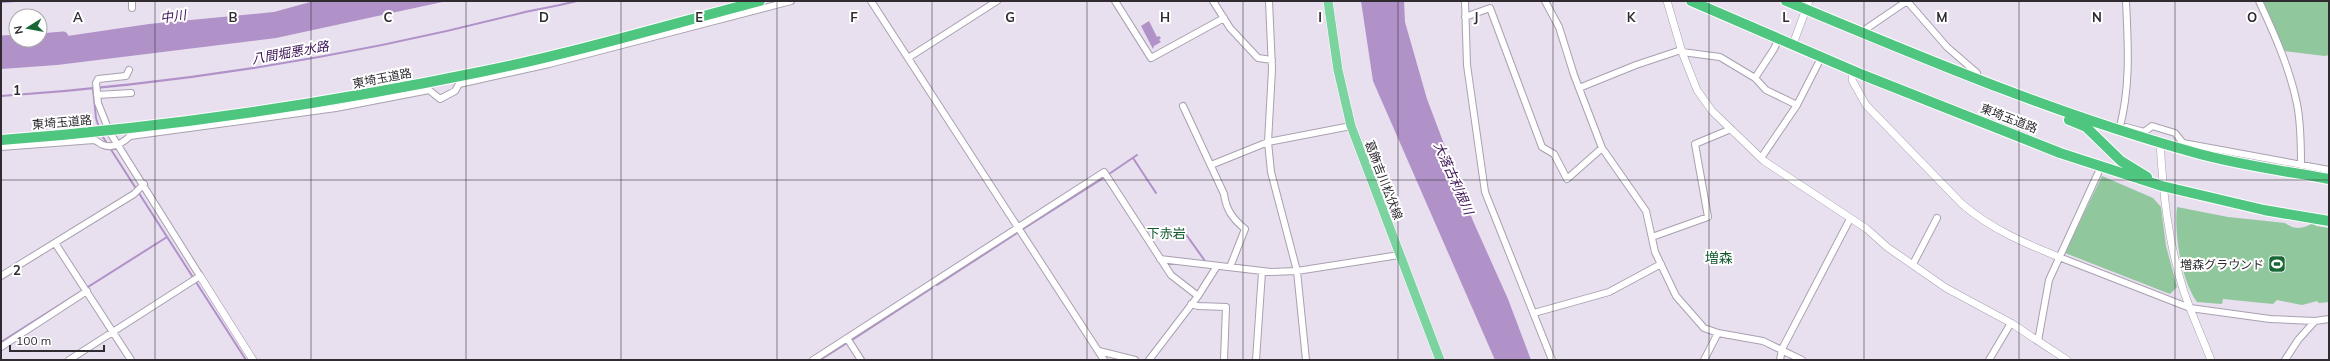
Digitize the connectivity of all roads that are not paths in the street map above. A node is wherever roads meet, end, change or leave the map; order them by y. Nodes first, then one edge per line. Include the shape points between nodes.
1 (760, 1) edge
2 (791, 1) edge
3 (871, 1) edge
4 (997, 1) edge
5 (1115, 1) edge
6 (1213, 1) edge
7 (1269, 1) edge
8 (1328, 1) edge
9 (1465, 1) edge
10 (1545, 1) edge
11 (1666, 1) edge
12 (1691, 1) edge
13 (1786, 1) edge
14 (2126, 1) edge
15 (2259, 1) edge
16 (1808, 5) edge
17 (1465, 17) junction
18 (1224, 18) junction
19 (1860, 33) junction
20 (1779, 38) junction
21 (1793, 44) junction
22 (1681, 51) junction
23 (1822, 56) junction
24 (908, 58) junction
25 (1272, 60) junction
26 (130, 70) dead end
27 (1853, 70) junction
28 (1755, 78) junction
29 (1979, 81) junction
30 (1579, 88) junction
31 (131, 92) dead end
32 (97, 95) junction
33 (1797, 105) junction
34 (1183, 106) dead end
35 (2045, 106) junction
36 (1351, 126) junction
37 (2120, 128) junction
38 (1730, 129) junction
39 (109, 131) junction
40 (1, 140) edge
41 (1268, 142) junction
42 (2160, 142) junction
43 (118, 145) junction
44 (1, 147) edge
45 (1602, 148) junction
46 (1761, 158) junction
47 (1211, 165) junction
48 (2301, 165) junction
49 (2329, 170) edge
50 (2099, 171) dead end
51 (2329, 179) edge
52 (144, 184) junction
53 (2162, 186) junction
54 (1850, 218) junction
55 (1937, 218) dead end
56 (2329, 221) edge
57 (1017, 227) junction
58 (1652, 237) junction
59 (55, 244) junction
60 (1400, 255) junction
61 (2059, 257) junction
62 (1160, 259) junction
63 (1661, 264) junction
64 (1913, 264) junction
65 (1217, 266) junction
66 (1230, 267) junction
67 (1297, 271) junction
68 (1262, 272) junction
69 (1, 276) edge
70 (200, 276) junction
71 (87, 292) junction
72 (1198, 296) junction
73 (1191, 304) junction
74 (2190, 308) junction
75 (1534, 313) junction
76 (2329, 319) edge
77 (2315, 321) junction
78 (2011, 323) junction
79 (113, 332) junction
80 (1718, 333) junction
81 (847, 338) junction
82 (2038, 341) junction
83 (2, 344) edge
84 (1782, 349) junction
85 (1099, 351) junction
86 (251, 359) edge
87 (69, 360) edge
88 (131, 360) edge
89 (813, 360) edge
90 (861, 360) edge
91 (1104, 360) edge
92 (1135, 360) edge
93 (1149, 360) edge
94 (1224, 360) edge
95 (1256, 360) edge
96 (1306, 360) edge
97 (1440, 360) edge
98 (1552, 360) edge
99 (1704, 360) edge
100 (1780, 360) edge
101 (1802, 360) edge
102 (1989, 360) edge
103 (2067, 360) edge
104 (2211, 360) edge
105 (2285, 360) edge

1 - 39 highway, 東埼玉道路 via 486,71 333,100
2 - 43 street via 549,64 459,84 455,91 440,99 429,90 336,108 130,136
3 - 24 street
4 - 24 street
5 - 18 street via 1152,58
6 - 18 street
7 - 25 street
8 - 36 main road, 葛飾吉川松伏線 via 1338,70
9 - 17 street
10 - 30 street via 1559,27
11 - 22 street
12 - 20 highway, 東埼玉道路
13 - 16 highway, 東埼玉道路
14 - 37 street via 2129,59 2126,98
15 - 48 street via 2282,56 2297,104
16 - 19 highway, 東埼玉道路
16 - 21 street
17 - 45 street via 1490,8 1542,147 1554,154 1567,179
17 - 75 street via 1467,65 1486,192
18 - 25 street via 1258,58
19 - 29 highway, 東埼玉道路
19 - 29 street via 1907,1 1947,47 1977,73
20 - 21 highway, 東埼玉道路
20 - 28 street
21 - 23 highway, 東埼玉道路
22 - 28 street via 1720,57
22 - 30 street
22 - 38 street via 1697,90 1712,111
23 - 27 highway, 東埼玉道路
23 - 33 street
24 - 57 street
25 - 41 street
26 - 32 street via 126,76 98,80
27 - 53 highway, 東埼玉道路 via 2060,153
27 - 61 street via 1852,80 1866,105 1976,217 2002,232
28 - 33 street via 1766,90
29 - 35 highway, 東埼玉道路
30 - 45 street
31 - 32 street
32 - 39 street
33 - 46 street
34 - 47 street
35 - 37 highway, 東埼玉道路
35 - 53 highway via 2086,127 2121,161
36 - 41 street
36 - 60 main road, 葛飾吉川松伏線
37 - 42 highway, 東埼玉道路
37 - 48 street via 2144,132 2152,126 2175,133 2182,143
38 - 46 street
38 - 58 street via 1695,144 1708,217
39 - 40 highway, 東埼玉道路
39 - 43 street
41 - 47 street
41 - 67 street via 1271,172
42 - 51 highway, 東埼玉道路 via 2197,153
42 - 53 street
43 - 44 street via 102,145 94,140
43 - 52 street
45 - 58 street via 1646,211
46 - 54 street
47 - 66 street via 1224,194 1225,204 1233,219 1245,229
48 - 49 street
50 - 61 street
52 - 59 street via 134,194
52 - 70 street
53 - 56 highway, 東埼玉道路 via 2264,210
53 - 74 street via 2173,252
54 - 64 street
54 - 84 street
55 - 64 street
57 - 62 street via 1104,172
57 - 81 street
57 - 85 street
58 - 63 street
59 - 69 street
59 - 71 street
60 - 67 street
60 - 97 main road, 葛飾吉川松伏線
61 - 74 street
61 - 82 street via 2049,280
62 - 65 street
62 - 72 street via 1171,275
63 - 75 street via 1609,292
63 - 80 street via 1676,296 1704,328
64 - 78 street via 1946,288
65 - 66 street
65 - 72 street
66 - 68 street
67 - 68 street
67 - 96 street
68 - 95 street
70 - 79 street
70 - 86 street
71 - 79 street
71 - 83 street
72 - 73 street
73 - 93 street
73 - 94 street via 1226,307
74 - 77 street via 2270,319
74 - 104 street
75 - 98 street
76 - 77 street
77 - 105 street
78 - 82 street
78 - 102 street
79 - 87 street
79 - 88 street
80 - 84 street via 1763,340
80 - 99 street
81 - 89 street
81 - 90 street
82 - 103 street
84 - 100 street
84 - 101 street
85 - 91 street
85 - 92 street

